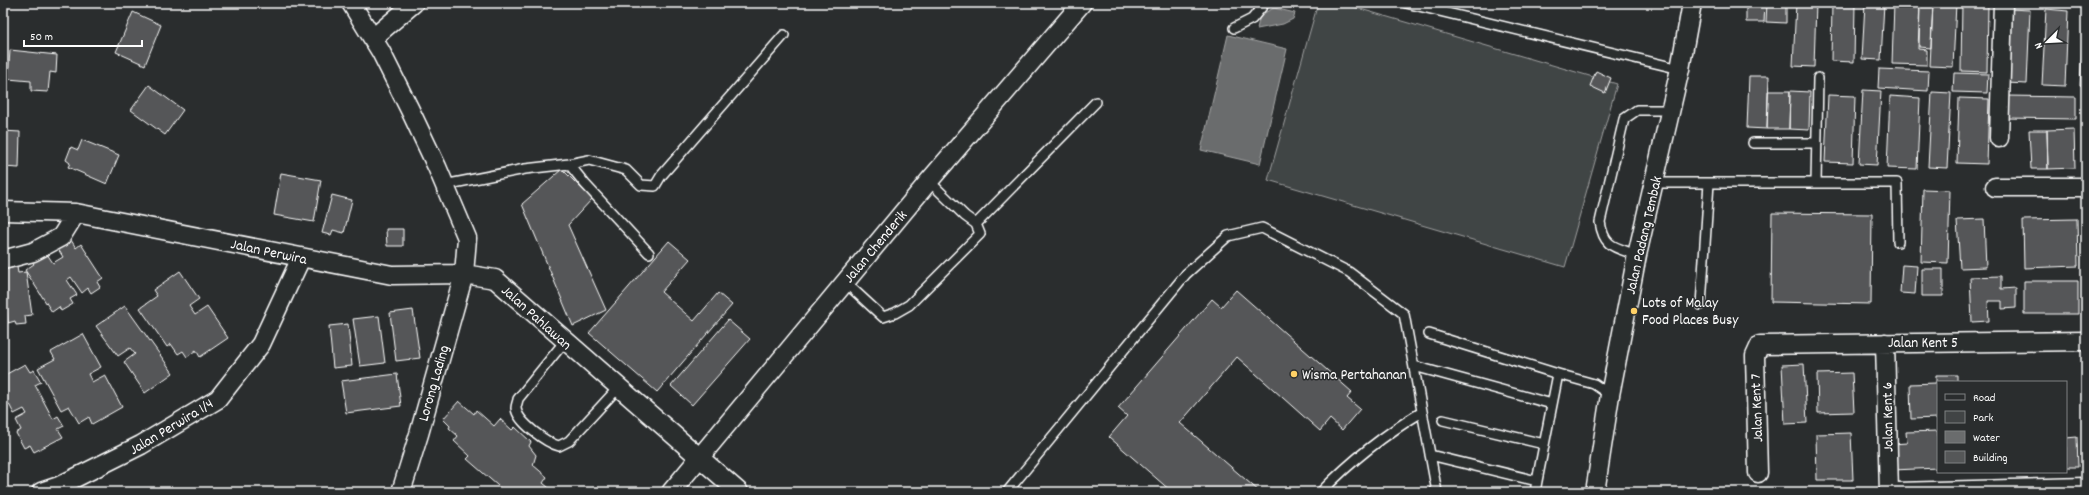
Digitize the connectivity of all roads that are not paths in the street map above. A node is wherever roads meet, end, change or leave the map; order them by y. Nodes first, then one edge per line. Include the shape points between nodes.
1 (351, 3) edge
2 (414, 3) edge
3 (1082, 3) edge
4 (1265, 3) edge
5 (1406, 3) edge
6 (1692, 3) edge
7 (2003, 3) edge
8 (1234, 28) dead end
9 (784, 35) dead end
10 (373, 38) junction
11 (1680, 69) junction
12 (1818, 78) dead end
13 (1096, 102) dead end
14 (1671, 110) junction
15 (1999, 138) dead end
16 (1753, 143) dead end
17 (1817, 143) junction
18 (569, 164) junction
19 (929, 181) junction
20 (1655, 183) junction
21 (1709, 183) junction
22 (1816, 183) junction
23 (444, 185) junction
24 (1995, 187) dead end
25 (2086, 187) edge
26 (3, 210) edge
27 (76, 213) junction
28 (976, 224) junction
29 (1898, 242) dead end
30 (650, 253) dead end
31 (1637, 255) junction
32 (301, 258) junction
33 (3, 260) edge
34 (464, 274) junction
35 (845, 282) junction
36 (1701, 305) dead end
37 (1429, 334) dead end
38 (565, 341) junction
39 (2086, 341) edge
40 (1885, 343) junction
41 (1760, 345) joint
42 (1414, 366) junction
43 (1558, 374) junction
44 (618, 388) junction
45 (1610, 395) junction
46 (1552, 404) junction
47 (1422, 412) junction
48 (1443, 420) dead end
49 (1544, 444) junction
50 (1430, 455) junction
51 (700, 460) junction
52 (1758, 473) dead end
53 (1537, 481) junction
54 (2086, 487) edge
55 (41, 492) edge
56 (400, 492) edge
57 (671, 492) edge
58 (739, 492) edge
59 (1007, 492) edge
60 (1321, 492) edge
61 (1437, 492) edge
62 (1535, 492) edge
63 (1595, 492) edge
64 (1888, 492) edge
65 (1898, 492) edge

1 - 10 street
2 - 10 street
3 - 19 street, Jalan Chenderik
4 - 8 lane via 1252,19
5 - 11 lane
6 - 11 street, Jalan Padang Tembak
7 - 15 street
9 - 18 lane via 654,186 641,185 626,170 588,160
10 - 23 street via 410,110
11 - 14 street, Jalan Padang Tembak
12 - 17 lane
13 - 28 lane
14 - 20 street, Jalan Padang Tembak
14 - 31 lane via 1637,110 1624,119 1600,222 1602,236 1608,244
16 - 17 lane
17 - 22 lane
18 - 23 lane via 524,169
18 - 30 lane
19 - 28 lane
19 - 35 street, Jalan Chenderik
20 - 21 lane
20 - 31 street, Jalan Padang Tembak
21 - 22 lane
21 - 36 lane
22 - 29 lane via 1897,183
23 - 34 street via 466,238
24 - 25 street
26 - 27 street, Jalan Perwira
27 - 32 street, Jalan Perwira
27 - 33 street via 61,237 33,252
28 - 35 lane via 980,234 909,305 895,313 883,317
31 - 45 street, Jalan Padang Tembak
32 - 34 street, Jalan Perwira via 392,275
32 - 55 street, Jalan Perwira 1/4 via 261,344 218,398 141,445 59,486
34 - 38 street, Jalan Pahlawan via 495,279
34 - 56 street, Lorong Lading
35 - 51 street, Jalan Chenderik
37 - 43 lane
38 - 44 street, Jalan Pahlawan
38 - 44 lane via 518,399 516,408 519,415 536,434 548,443 559,446 569,441
39 - 40 street, Jalan Kent 5
40 - 41 street, Jalan Kent 5
40 - 64 street, Jalan Kent 6
41 - 52 street, Jalan Kent 7 via 1755,356
42 - 46 lane
42 - 47 lane
42 - 59 lane via 1404,314 1350,272 1262,228 1228,236 1186,274
43 - 45 lane via 1594,384
43 - 46 lane
44 - 51 street, Jalan Pahlawan
45 - 63 street, Jalan Padang Tembak
46 - 49 lane
47 - 50 lane
47 - 60 lane via 1362,455
48 - 49 lane
49 - 53 lane
50 - 53 lane
50 - 61 lane
51 - 57 street, Jalan Chenderik
51 - 58 street, Jalan Pahlawan
53 - 62 lane
54 - 65 street

